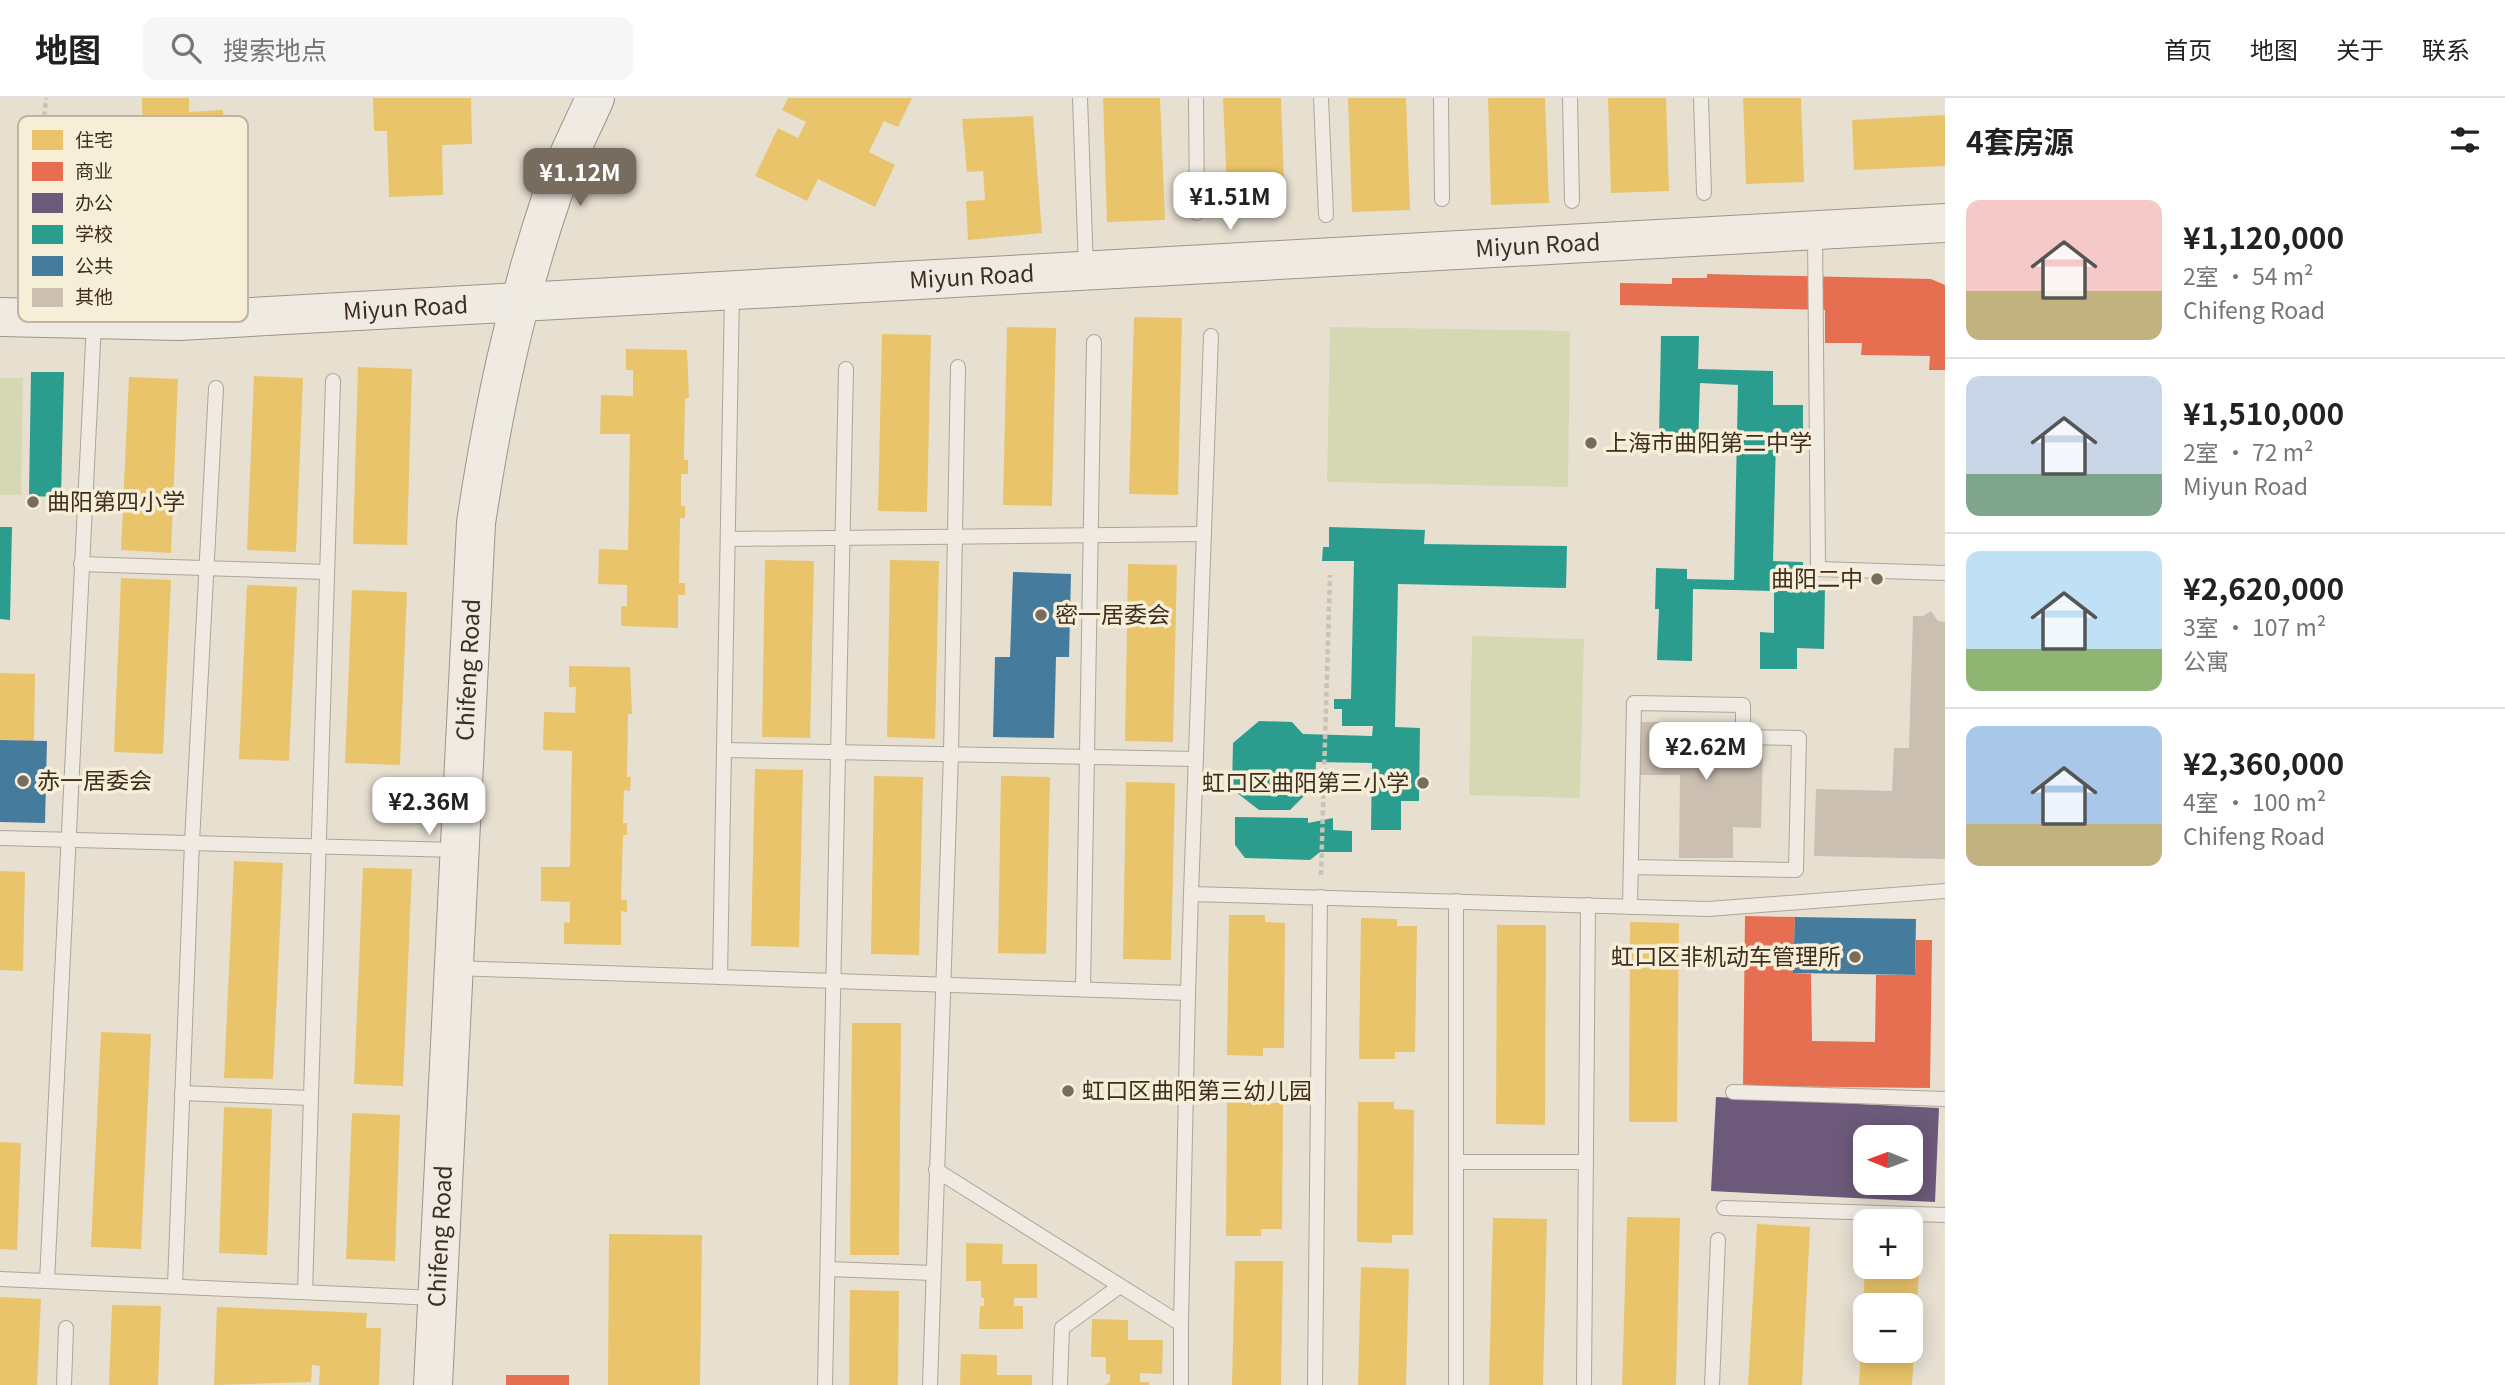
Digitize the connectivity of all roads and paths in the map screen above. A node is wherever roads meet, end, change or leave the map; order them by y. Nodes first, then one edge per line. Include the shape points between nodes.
1 (47, 98) edge
2 (595, 98) edge
3 (1080, 98) edge
4 (1196, 98) edge
5 (1321, 98) edge
6 (1441, 98) edge
7 (1570, 98) edge
8 (1701, 98) edge
9 (45, 116) edge
10 (1704, 193) dead end
11 (1442, 199) dead end
12 (1572, 201) dead end
13 (1197, 213) dead end
14 (1326, 215) dead end
15 (1945, 223) edge
16 (1815, 230) junction
17 (1086, 270) junction
18 (732, 289) junction
19 (519, 301) junction
20 (248, 317) edge
21 (94, 322) edge
22 (1211, 336) dead end
23 (1094, 342) dead end
24 (958, 368) dead end
25 (846, 369) dead end
26 (333, 381) dead end
27 (216, 388) dead end
28 (1204, 534) junction
29 (1091, 535) junction
30 (955, 536) junction
31 (842, 537) junction
32 (727, 539) junction
33 (81, 564) junction
34 (206, 568) junction
35 (327, 572) junction
36 (1945, 573) edge
37 (1330, 575) dead end
38 (724, 750) junction
39 (838, 752) junction
40 (951, 754) junction
41 (1087, 757) junction
42 (1196, 759) junction
43 (0, 838) edge
44 (67, 840) junction
45 (192, 842) junction
46 (317, 845) junction
47 (458, 850) junction
48 (1631, 867) junction
49 (1945, 891) edge
50 (1191, 894) junction
51 (1320, 897) junction
52 (1456, 901) junction
53 (1588, 905) junction
54 (1630, 907) junction
55 (452, 968) junction
56 (720, 977) junction
57 (835, 981) junction
58 (941, 985) junction
59 (1083, 989) junction
60 (1188, 993) junction
61 (1733, 1092) dead end
62 (183, 1093) junction
63 (310, 1098) junction
64 (1945, 1099) edge
65 (1456, 1162) junction
66 (1586, 1162) junction
67 (936, 1170) junction
68 (1724, 1208) dead end
69 (1945, 1215) edge
70 (1718, 1240) dead end
71 (828, 1269) junction
72 (933, 1273) junction
73 (0, 1279) edge
74 (47, 1281) junction
75 (175, 1285) junction
76 (1120, 1286) junction
77 (305, 1292) junction
78 (437, 1298) junction
79 (1181, 1324) junction
80 (66, 1328) dead end
81 (64, 1385) edge
82 (433, 1385) edge
83 (825, 1385) edge
84 (930, 1385) edge
85 (1060, 1385) edge
86 (1181, 1385) edge
87 (1315, 1385) edge
88 (1456, 1385) edge
89 (1584, 1385) edge
90 (1712, 1385) edge

1 - 9 path
2 - 19 street, Chifeng Road via 553,193
3 - 17 lane
4 - 13 lane
5 - 14 lane
6 - 11 lane
7 - 12 lane
8 - 10 lane
15 - 16 street, Miyun Road
16 - 17 street, Miyun Road
16 - 36 lane via 1818,569
17 - 18 street, Miyun Road
18 - 19 street, Miyun Road
18 - 32 lane
19 - 20 street, Miyun Road
19 - 47 street, Chifeng Road via 493,408 476,523
21 - 33 lane
22 - 28 lane
23 - 29 lane
24 - 30 lane
25 - 31 lane
26 - 35 lane
27 - 34 lane
28 - 29 lane
28 - 42 lane
29 - 30 lane
29 - 41 lane
30 - 31 lane
30 - 40 lane
31 - 32 lane
31 - 39 lane
32 - 38 lane
33 - 34 lane
33 - 44 lane
34 - 35 lane
34 - 45 lane
35 - 46 lane
37 - 51 path
38 - 39 lane
38 - 56 lane
39 - 40 lane
39 - 57 lane
40 - 41 lane
40 - 58 lane
41 - 42 lane
41 - 59 lane
42 - 50 lane
43 - 44 lane
44 - 45 lane
44 - 74 lane
45 - 46 lane
45 - 62 lane
46 - 47 lane
46 - 63 lane
47 - 55 street, Chifeng Road
48 - 48 lane via 1634,704 1743,705 1743,737 1799,738 1796,870
48 - 54 lane
49 - 54 lane via 1708,909
50 - 51 lane
50 - 60 lane
51 - 52 lane
51 - 87 lane
52 - 53 lane
52 - 65 lane
53 - 54 lane
53 - 66 lane
55 - 56 lane
55 - 78 street, Chifeng Road
56 - 57 lane
57 - 58 lane
57 - 71 lane
58 - 59 lane
58 - 67 lane
59 - 60 lane
60 - 79 lane
61 - 64 lane
62 - 63 lane
62 - 75 lane
63 - 77 lane
65 - 66 lane
65 - 88 lane
66 - 89 lane
67 - 72 lane
67 - 76 lane
68 - 69 lane
70 - 90 lane
71 - 72 lane
71 - 83 lane
72 - 84 lane
73 - 74 lane
74 - 75 lane
75 - 77 lane
76 - 79 lane
76 - 85 lane via 1062,1328
77 - 78 lane
78 - 82 street, Chifeng Road
79 - 86 lane
80 - 81 lane

